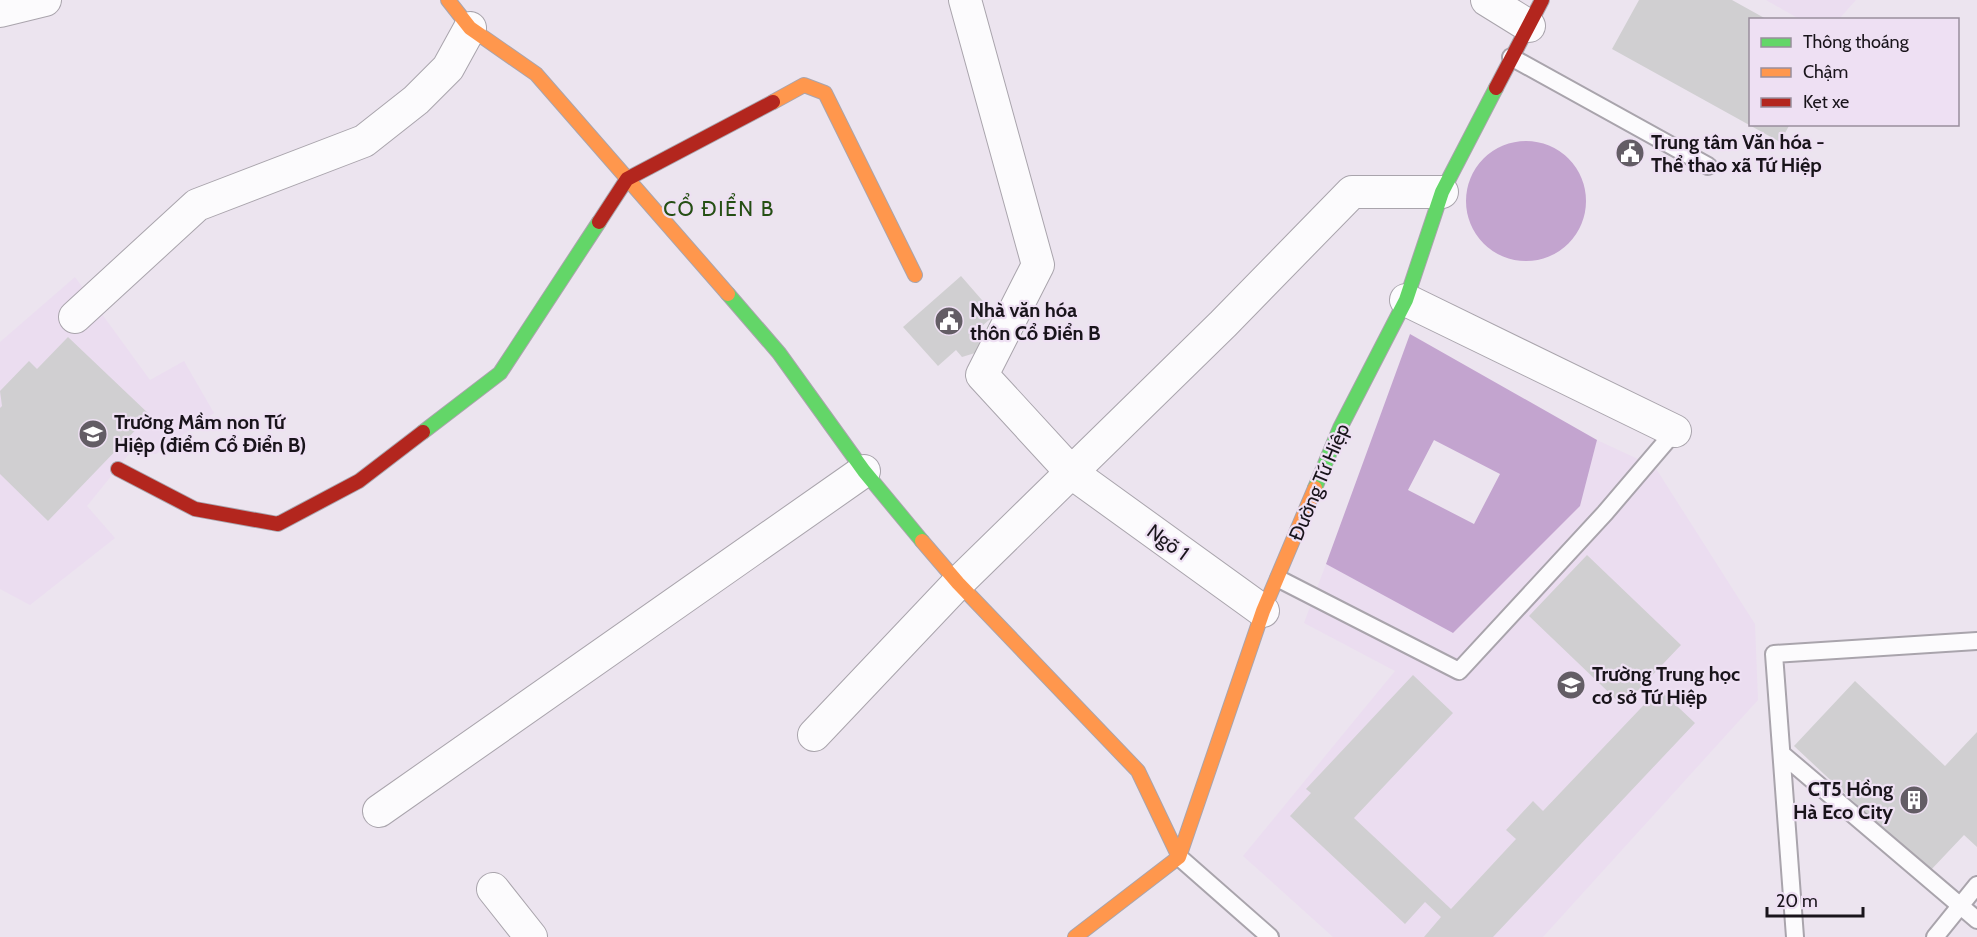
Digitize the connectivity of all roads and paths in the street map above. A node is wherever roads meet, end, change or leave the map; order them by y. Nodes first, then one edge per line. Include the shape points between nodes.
1 (45, 0) edge
2 (448, 0) edge
3 (965, 0) edge
4 (1487, 0) edge
5 (0, 12) edge
6 (1536, 13) edge
7 (470, 28) junction
8 (1510, 57) junction
9 (1708, 166) dead end
10 (627, 179) junction
11 (1442, 192) junction
12 (915, 275) dead end
13 (1406, 300) junction
14 (75, 317) dead end
15 (1675, 431) joint
16 (118, 469) dead end
17 (864, 471) junction
18 (1072, 473) junction
19 (1279, 579) junction
20 (958, 583) junction
21 (1263, 611) junction
22 (1977, 641) edge
23 (814, 735) dead end
24 (1782, 754) junction
25 (379, 811) dead end
26 (1179, 857) junction
27 (1977, 885) edge
28 (493, 890) dead end
29 (1960, 906) junction
30 (1977, 920) edge
31 (531, 937) edge
32 (1075, 937) edge
33 (1270, 937) edge
34 (1795, 937) edge
35 (1935, 937) edge

1 - 5 street
2 - 7 street
3 - 18 street, Ngõ 1 via 1038,265 982,375
4 - 6 street
6 - 8 street, Đường Tứ Hiệp
7 - 10 street via 536,74
7 - 14 street via 448,68 416,100 364,141 198,205
8 - 9 lane
8 - 11 street, Đường Tứ Hiệp
10 - 12 street via 804,85 825,93
10 - 16 street via 500,373 360,481 278,524 195,509
10 - 17 street via 779,353
11 - 13 street, Đường Tứ Hiệp
11 - 18 street via 1352,192
13 - 15 street
13 - 19 street, Đường Tứ Hiệp via 1340,428
15 - 19 lane via 1459,671
17 - 20 street
17 - 25 street
18 - 20 street
18 - 21 street, Ngõ 1
19 - 21 street, Đường Tứ Hiệp
20 - 23 street
20 - 26 street via 1138,771
21 - 26 street, Đường Tứ Hiệp
22 - 24 lane via 1774,654
24 - 29 lane
24 - 34 lane
26 - 32 street
26 - 33 lane
27 - 29 lane
28 - 31 street
29 - 30 lane
29 - 35 lane

